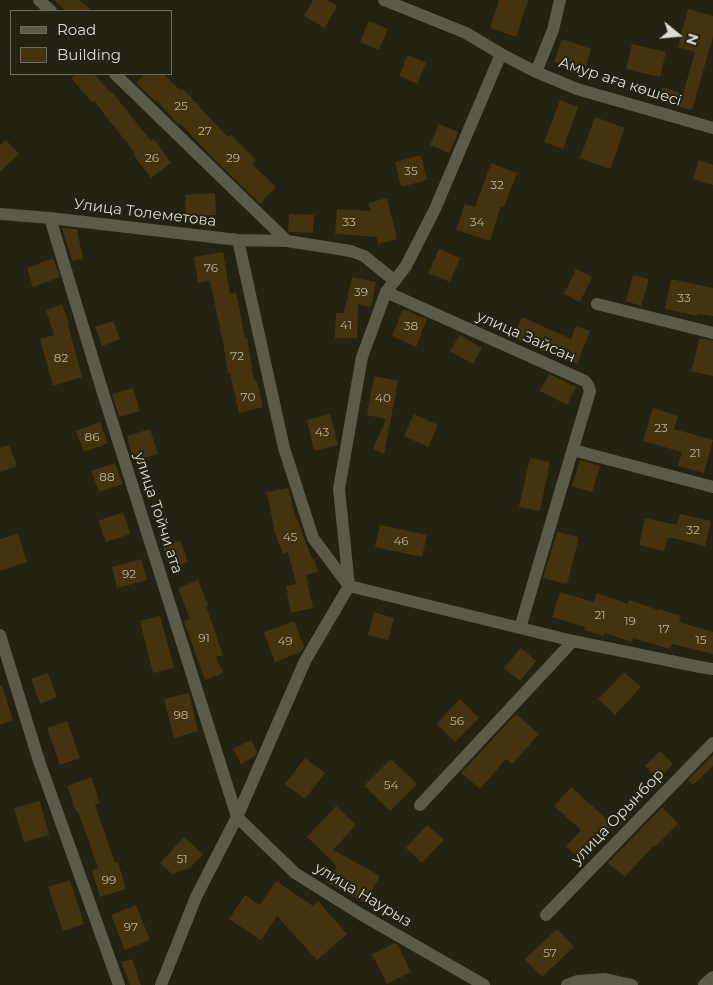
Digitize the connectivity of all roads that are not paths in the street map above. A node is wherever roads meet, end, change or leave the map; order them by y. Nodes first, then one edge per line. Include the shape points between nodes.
1 (39, 0) edge
2 (384, 0) edge
3 (560, 0) edge
4 (50, 10) edge
5 (501, 54) junction
6 (536, 72) junction
7 (116, 75) edge
8 (713, 128) edge
9 (0, 214) edge
10 (50, 218) junction
11 (238, 240) junction
12 (287, 240) junction
13 (395, 281) junction
14 (386, 292) junction
15 (597, 304) dead end
16 (713, 333) edge
17 (573, 450) junction
18 (713, 487) edge
19 (349, 586) junction
20 (520, 628) junction
21 (0, 635) edge
22 (573, 642) junction
23 (713, 668) edge
24 (713, 742) edge
25 (420, 805) dead end
26 (238, 817) junction
27 (546, 915) dead end
28 (713, 977) edge
29 (119, 985) edge
30 (161, 985) edge
31 (484, 985) edge
32 (567, 985) edge
33 (632, 985) edge
34 (704, 985) edge

1 - 4 street
2 - 5 street, Амур аға көшесі via 466,33
3 - 6 street via 554,30
5 - 6 street, Амур аға көшесі
5 - 13 street via 435,209
6 - 8 street, Амур аға көшесі via 577,89
7 - 12 street
9 - 10 street, Улица Толеметова
10 - 11 street, Улица Толеметова
10 - 26 street, улица Тойчи ата
11 - 12 street, Улица Толеметова
11 - 19 street via 287,457 313,538
12 - 13 street via 351,251 364,256
13 - 14 street
14 - 17 street, улица Зайсан via 585,382 590,391
14 - 19 street via 362,358 339,488
15 - 16 street
17 - 18 street
17 - 20 street, улица Зайсан
19 - 20 street
19 - 26 street via 305,661
20 - 22 street
21 - 29 street via 39,761
22 - 23 street
22 - 25 street
24 - 27 street, улица Орынбор
26 - 30 street via 196,897
26 - 31 street, улица Наурыз via 295,873
28 - 34 street
32 - 33 street via 605,979

